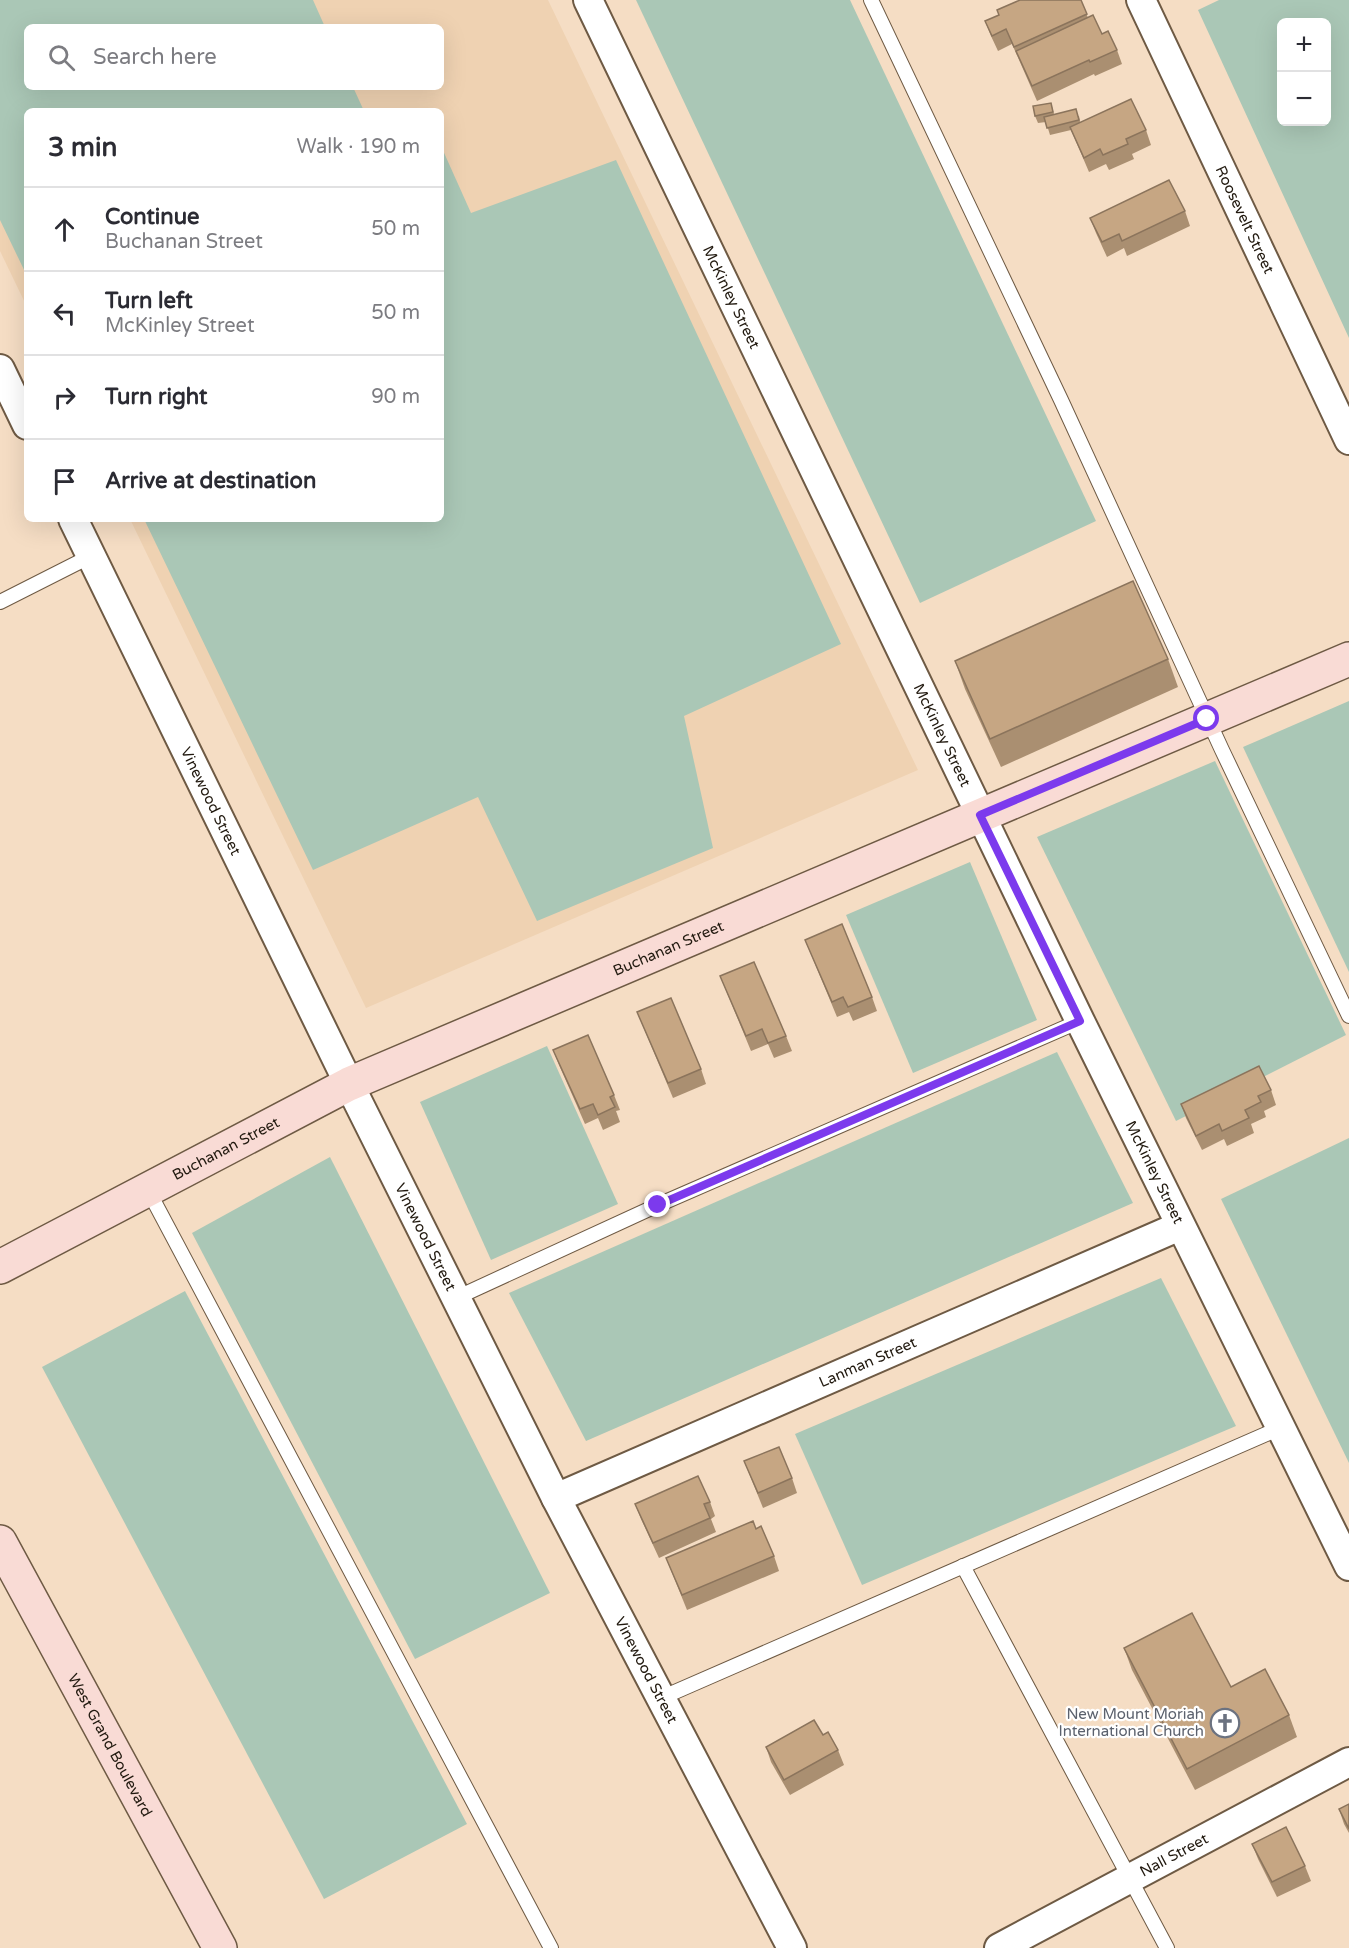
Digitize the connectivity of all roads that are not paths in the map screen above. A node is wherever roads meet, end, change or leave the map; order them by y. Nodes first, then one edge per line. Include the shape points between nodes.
1 (588, 0) edge
2 (872, 0) edge
3 (1141, 0) edge
4 (0, 369) edge
5 (24, 419) edge
6 (1349, 440) edge
7 (74, 522) edge
8 (91, 556) junction
9 (0, 602) edge
10 (1349, 659) edge
11 (1207, 719) junction
12 (980, 815) junction
13 (1349, 1016) edge
14 (1080, 1021) junction
15 (349, 1084) junction
16 (148, 1189) junction
17 (1180, 1226) junction
18 (0, 1267) edge
19 (456, 1298) junction
20 (1280, 1428) junction
21 (556, 1498) junction
22 (0, 1542) edge
23 (963, 1566) junction
24 (1349, 1566) edge
25 (661, 1698) junction
26 (1349, 1762) edge
27 (1130, 1878) junction
28 (220, 1948) edge
29 (551, 1948) edge
30 (792, 1948) edge
31 (999, 1948) edge
32 (1167, 1948) edge

1 - 12 street, McKinley Street
2 - 11 lane
3 - 6 street, Roosevelt Street
4 - 5 street
7 - 8 street, Vinewood Street
8 - 9 lane
8 - 15 street, Vinewood Street
10 - 11 street, Buchanan Street
11 - 12 street, Buchanan Street
11 - 13 lane
12 - 14 street, McKinley Street
12 - 15 street, Buchanan Street
14 - 17 street, McKinley Street
14 - 19 lane
15 - 16 street, Buchanan Street
15 - 19 street, Vinewood Street
16 - 18 street, Buchanan Street
16 - 29 lane
17 - 20 street, McKinley Street
17 - 21 street, Lanman Street
19 - 21 street, Vinewood Street
20 - 23 lane
20 - 24 street, McKinley Street
21 - 25 street, Vinewood Street
22 - 28 street, West Grand Boulevard
23 - 25 lane
23 - 27 lane
25 - 30 street, Vinewood Street
26 - 27 street, Nall Street
27 - 31 street, Nall Street
27 - 32 lane

